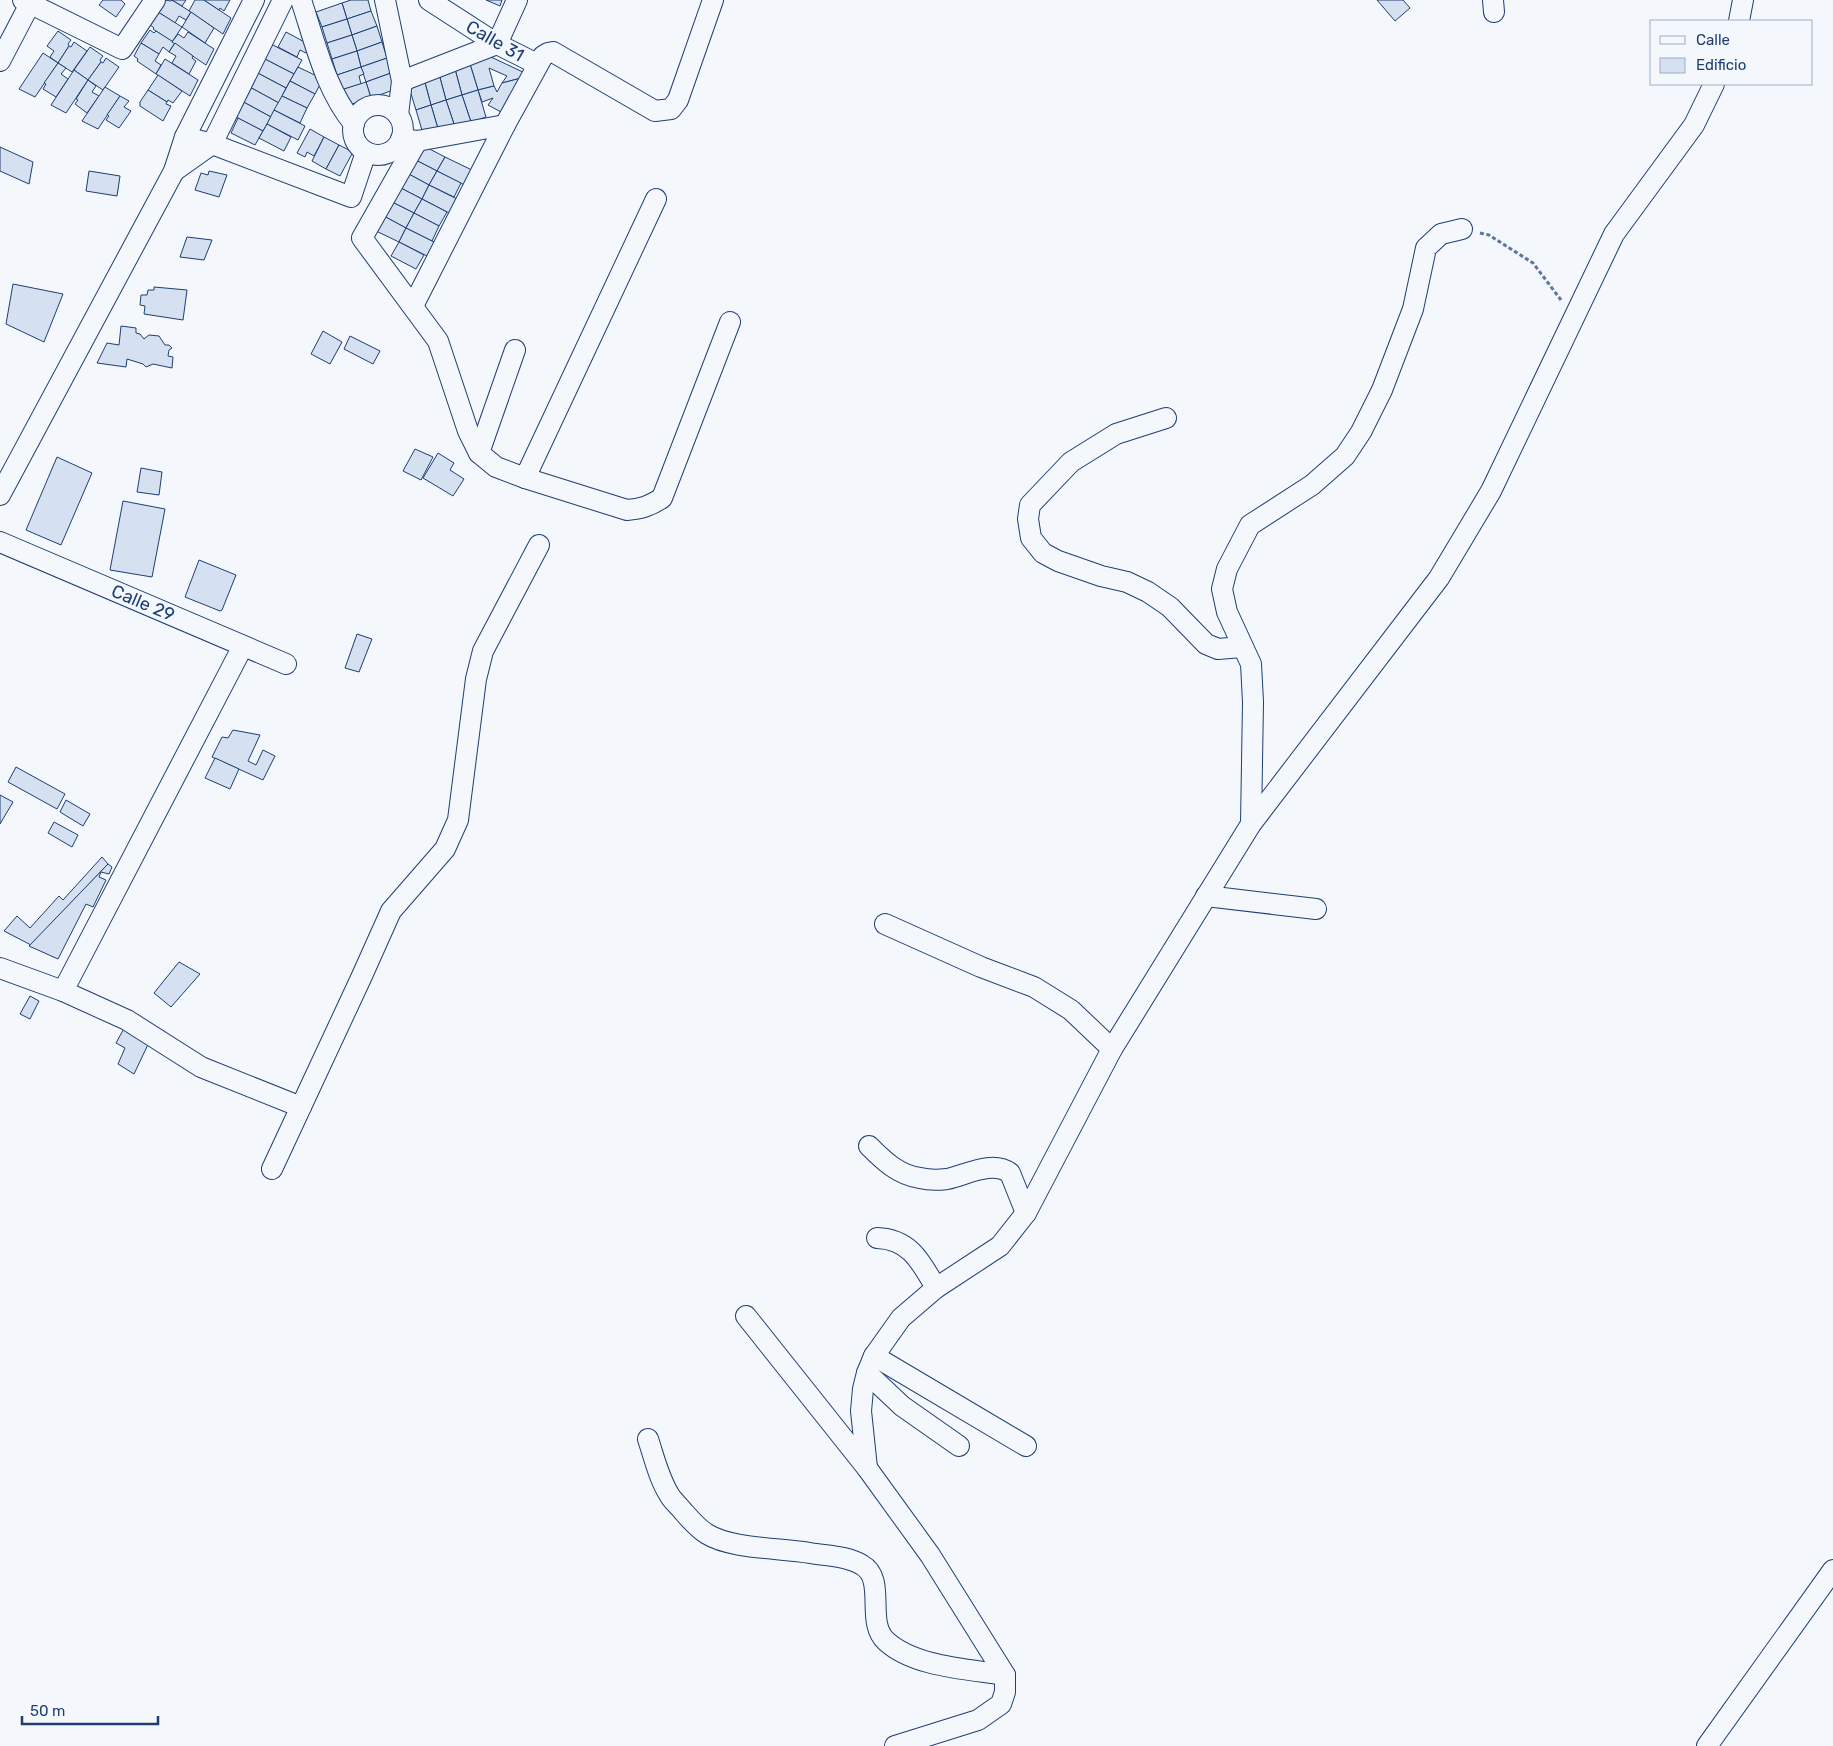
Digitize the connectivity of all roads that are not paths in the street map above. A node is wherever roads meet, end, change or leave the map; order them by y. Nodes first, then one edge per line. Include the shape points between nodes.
1 (155, 0) edge
2 (254, 0) edge
3 (284, 0) edge
4 (301, 0) edge
5 (385, 0) edge
6 (429, 0) edge
7 (516, 0) edge
8 (713, 0) edge
9 (1743, 0) edge
10 (28, 1) edge
11 (457, 8) edge
12 (1738, 20) edge
13 (497, 44) junction
14 (0, 61) edge
15 (537, 64) junction
16 (402, 80) junction
17 (1714, 85) edge
18 (398, 115) junction
19 (354, 124) junction
20 (505, 125) junction
21 (186, 137) junction
22 (409, 140) junction
23 (212, 144) junction
24 (366, 152) junction
25 (174, 171) junction
26 (656, 199) dead end
27 (1462, 229) road end
28 (413, 306) junction
29 (730, 322) dead end
30 (515, 350) dead end
31 (1166, 418) dead end
32 (479, 453) junction
33 (525, 478) junction
34 (0, 495) edge
35 (0, 542) edge
36 (539, 545) dead end
37 (243, 646) junction
38 (1242, 647) junction
39 (286, 664) dead end
40 (1251, 824) junction
41 (1206, 896) junction
42 (1316, 909) dead end
43 (885, 924) dead end
44 (0, 968) edge
45 (63, 991) junction
46 (1112, 1049) junction
47 (301, 1107) junction
48 (869, 1146) dead end
49 (272, 1169) dead end
50 (1026, 1213) junction
51 (877, 1238) dead end
52 (936, 1288) junction
53 (746, 1316) dead end
54 (870, 1364) junction
55 (648, 1439) dead end
56 (959, 1446) dead end
57 (1026, 1446) dead end
58 (868, 1468) junction
59 (1833, 1570) edge
60 (1005, 1675) junction
61 (895, 1746) edge
62 (1707, 1746) edge

1 - 10 street via 122,49
2 - 21 street
3 - 23 street
4 - 19 street via 333,94
5 - 16 street
6 - 11 street, Calle 31
7 - 13 street
8 - 15 street via 678,100 671,109 655,110 553,52 543,56
9 - 12 street
10 - 14 street
11 - 13 street, Calle 31
13 - 15 street, Calle 31
13 - 16 street
15 - 20 street
16 - 18 street
17 - 40 street via 1694,125 1614,234 1491,491 1439,578
18 - 19 street via 377,105 362,110
18 - 22 street
19 - 24 street via 355,140
20 - 22 street
20 - 28 street
21 - 23 street
21 - 25 street
22 - 24 street via 390,151
22 - 28 street via 362,238
23 - 24 street via 350,196
23 - 25 street
25 - 34 street
26 - 33 street
27 - 38 street via 1441,234 1426,248 1412,309 1382,390 1345,456 1312,485 1250,525 1238,546 1222,589 1227,612
28 - 32 street via 438,341 468,431
29 - 33 street via 662,498 641,509 626,510
30 - 32 street
31 - 38 street via 1116,434 1071,462 1030,505 1028,518 1032,538 1043,553 1058,561 1127,582 1148,592 1170,607 1206,644 1218,649
32 - 33 street via 496,467
35 - 37 street, Calle 29
36 - 47 street via 483,651 476,679 458,820 445,849 391,911
37 - 39 street, Calle 29
37 - 45 street
38 - 40 street via 1251,664 1252,681
40 - 41 street
41 - 42 street
41 - 46 street
43 - 46 street via 1034,988 1071,1010
44 - 45 street
45 - 47 street via 128,1020 201,1067
46 - 50 street
47 - 49 street
48 - 50 street via 886,1164 919,1178 945,1179 994,1168 1004,1169 1010,1173
50 - 52 street via 1000,1246
51 - 52 street via 892,1238 910,1250
52 - 54 street via 901,1318
53 - 58 street
54 - 56 street via 902,1406
54 - 57 street
54 - 58 street via 862,1389 861,1411
55 - 60 street via 670,1496 707,1534 739,1544 855,1561 865,1566 873,1578 878,1630 885,1640 906,1654 927,1661
58 - 60 street via 930,1555
59 - 62 street
60 - 61 street via 1001,1704 978,1720

